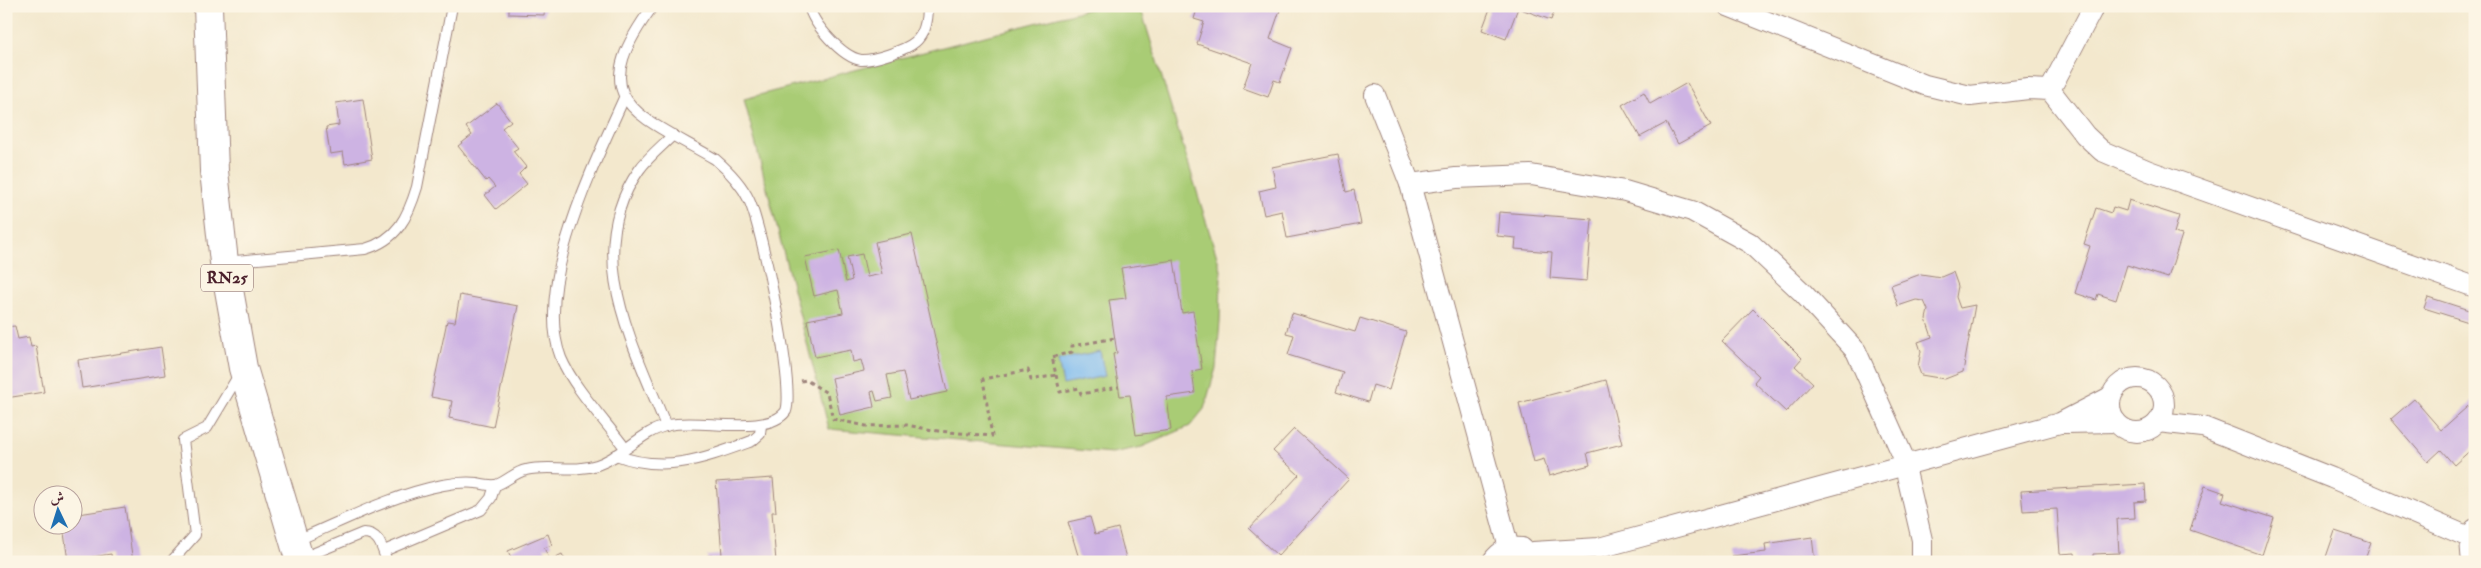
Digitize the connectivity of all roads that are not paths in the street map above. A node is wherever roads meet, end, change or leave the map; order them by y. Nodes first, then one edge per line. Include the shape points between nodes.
1 (208, 6) edge
2 (452, 6) edge
3 (653, 6) edge
4 (809, 6) edge
5 (927, 6) edge
6 (1728, 6) edge
7 (2094, 6) edge
8 (2050, 90) junction
9 (1375, 95) dead end
10 (624, 98) junction
11 (673, 135) junction
12 (1410, 184) junction
13 (224, 262) junction
14 (2475, 287) edge
15 (243, 368) junction
16 (2163, 397) junction
17 (2110, 398) junction
18 (2060, 422) junction
19 (2116, 422) junction
20 (2158, 422) junction
21 (761, 424) junction
22 (666, 426) junction
23 (2203, 427) junction
24 (625, 448) junction
25 (616, 455) junction
26 (1905, 466) junction
27 (495, 485) junction
28 (2473, 533) edge
29 (1509, 548) junction
30 (1598, 548) junction
31 (384, 551) junction
32 (297, 555) edge
33 (1537, 557) edge
34 (171, 562) edge
35 (387, 562) edge
36 (1492, 562) edge
37 (1574, 562) edge
38 (1922, 562) edge
39 (2472, 562) edge

1 - 13 main road, RN25 via 214,171
2 - 13 lane via 417,187 411,207 393,236 365,249
3 - 10 lane via 631,42 620,69 618,79
4 - 5 lane via 814,19 837,46 850,57 866,60 915,42 924,26
6 - 8 street via 1925,85 1970,96 2028,89
7 - 8 street
8 - 14 street via 2085,135 2102,151 2149,171
9 - 12 street
10 - 11 lane via 632,108
10 - 24 lane via 596,160 567,238 553,308 557,344 568,372
11 - 21 lane via 726,168 750,203 778,323 787,381 786,411 777,419
11 - 22 lane via 644,164 631,184 618,215 612,258 620,308
12 - 26 street via 1456,178 1531,175 1626,191 1692,211 1750,243 1802,292 1856,351
12 - 29 street
13 - 15 main road, RN25
15 - 32 main road, RN25
15 - 34 lane via 206,428 183,440 195,535
16 - 17 street via 2156,385 2144,378 2129,378 2117,385
16 - 20 street via 2164,410
16 - 23 street
17 - 18 street
17 - 19 street via 2110,410
18 - 19 street
18 - 26 street
19 - 20 street via 2125,430 2137,432
20 - 23 street
21 - 22 lane via 695,422
21 - 25 lane via 760,434 752,441 676,464 648,465
22 - 24 lane via 647,433
23 - 28 street
24 - 25 lane
25 - 27 lane via 598,465 581,469 526,470
26 - 30 street
26 - 38 street via 1922,540
27 - 31 lane via 491,498 481,510
27 - 32 lane via 457,483 410,494
28 - 39 street
29 - 33 street via 1522,547
29 - 36 street via 1497,554
30 - 33 street
30 - 37 street
31 - 32 lane via 374,535 363,533
31 - 35 lane

